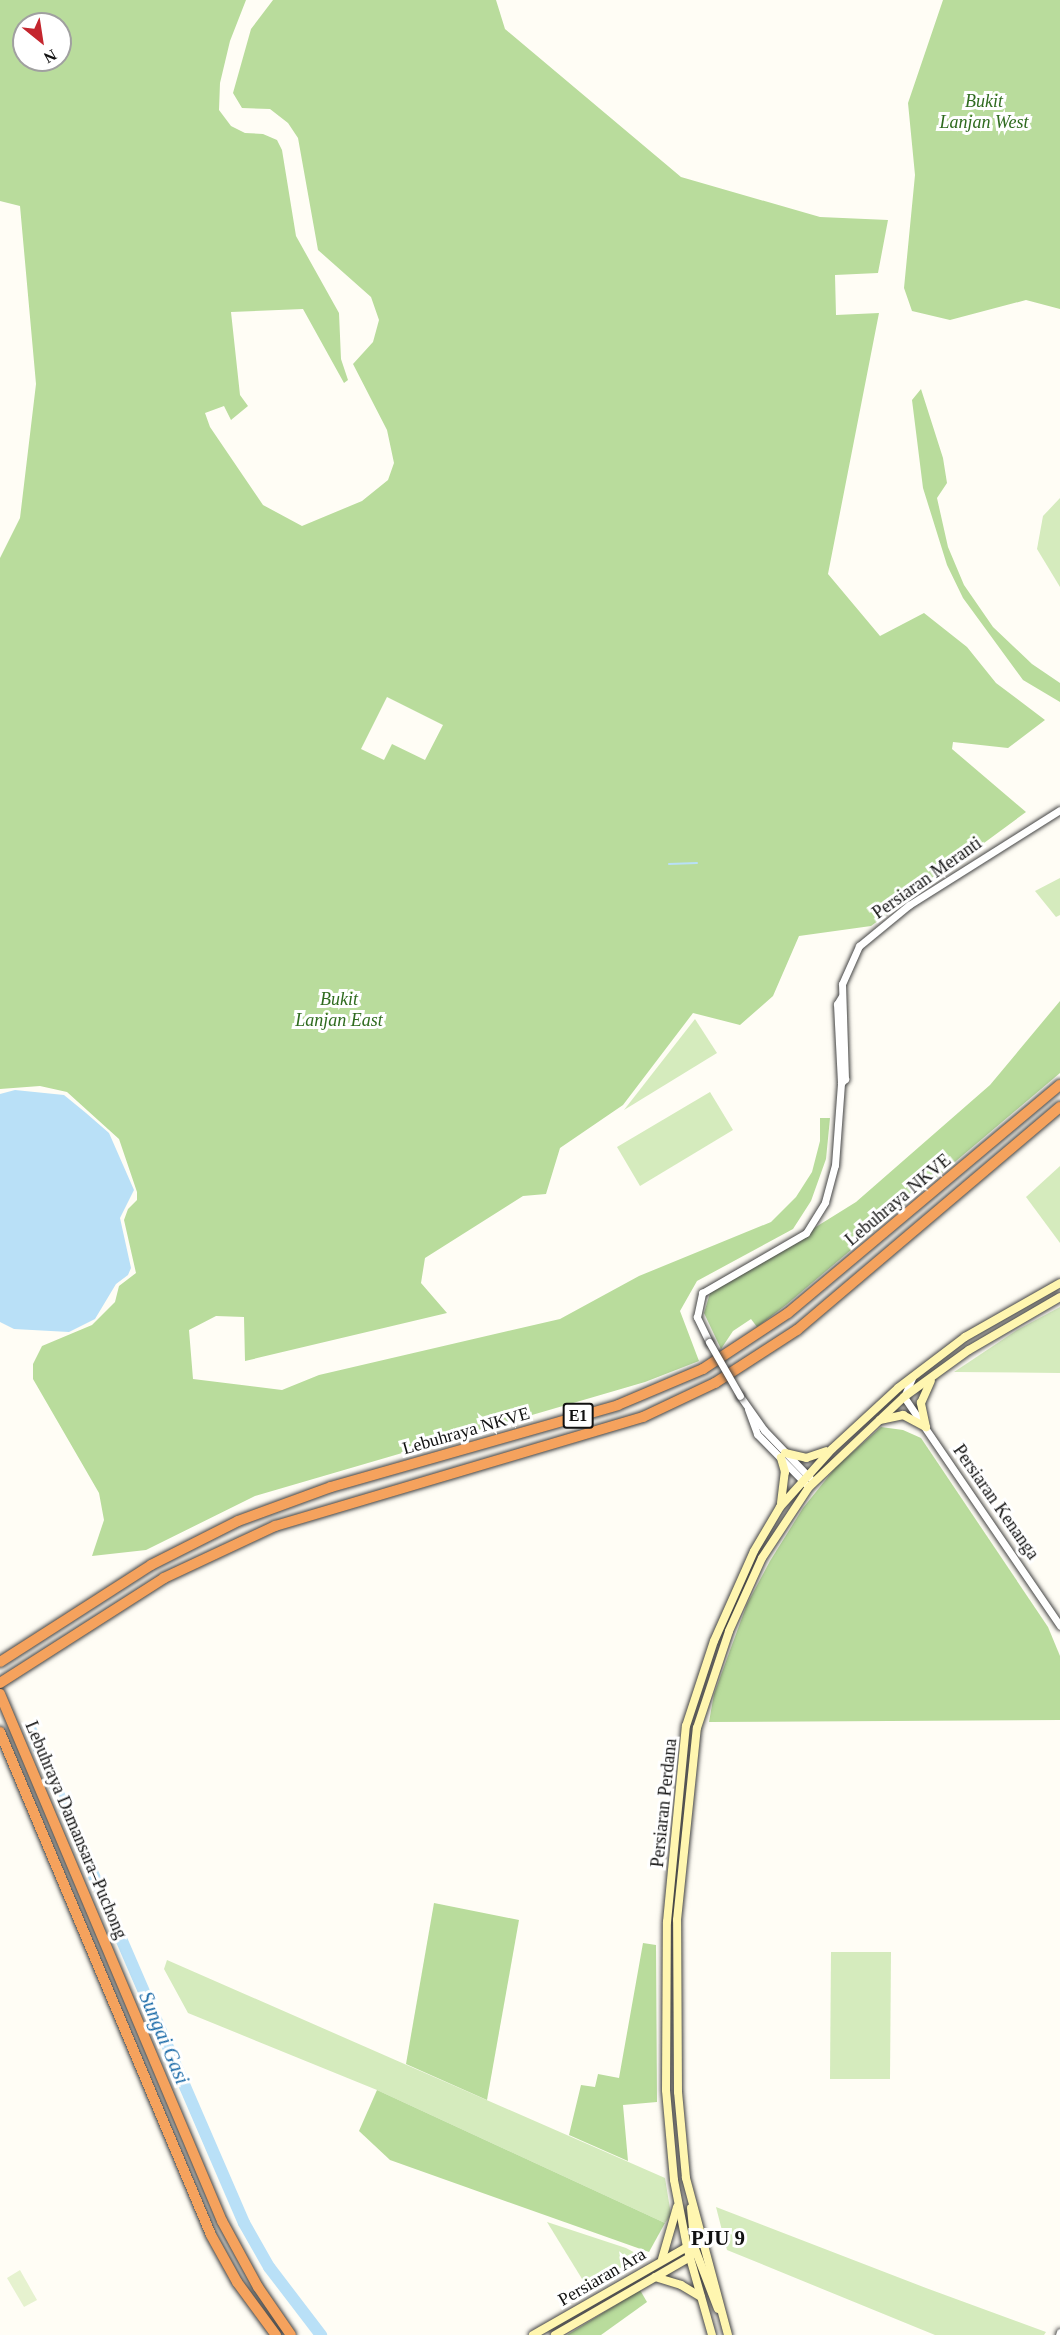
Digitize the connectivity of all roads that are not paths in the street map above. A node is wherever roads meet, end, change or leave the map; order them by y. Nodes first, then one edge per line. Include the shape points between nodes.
1 (1060, 810) edge
2 (842, 996) junction
3 (845, 1014) junction
4 (838, 1033) junction
5 (846, 1053) junction
6 (841, 1083) junction
7 (1060, 1085) edge
8 (1060, 1107) edge
9 (1060, 1283) edge
10 (1060, 1297) edge
11 (915, 1375) junction
12 (935, 1375) junction
13 (904, 1397) junction
14 (882, 1402) junction
15 (873, 1424) junction
16 (926, 1427) junction
17 (832, 1449) junction
18 (783, 1456) junction
19 (804, 1478) junction
20 (812, 1484) junction
21 (780, 1507) junction
22 (1060, 1626) edge
23 (0, 1662) edge
24 (0, 1683) edge
25 (0, 1694) edge
26 (0, 1732) edge
27 (681, 1880) junction
28 (667, 1937) junction
29 (678, 1987) junction
30 (686, 2178) junction
31 (678, 2199) junction
32 (687, 2247) junction
33 (696, 2250) junction
34 (690, 2257) junction
35 (662, 2260) junction
36 (655, 2277) junction
37 (701, 2297) junction
38 (728, 2334) edge
39 (276, 2335) edge
40 (291, 2335) edge
41 (533, 2335) edge
42 (555, 2335) edge
43 (712, 2335) edge

1 - 2 street, Persiaran Meranti via 873,932 845,973
2 - 3 street, Persiaran Meranti
2 - 4 street, Persiaran Meranti via 837,1004
3 - 4 street
3 - 5 street, Persiaran Meranti
4 - 5 street
4 - 6 street, Persiaran Meranti
5 - 6 street, Persiaran Meranti via 845,1079
6 - 18 street, Persiaran Meranti, bridge via 835,1165 825,1202 806,1233 702,1293 697,1317 748,1409
7 - 23 highway, Lebuhraya NKVE / E1 via 788,1313 703,1369 618,1405 331,1488 248,1517 161,1560
8 - 24 highway, Lebuhraya NKVE / E1 via 797,1330 715,1383 633,1420 275,1526 164,1578
9 - 11 main road, Persiaran Perdana via 965,1337
10 - 12 main road, Persiaran Perdana via 969,1350
11 - 13 street
11 - 14 main road, Persiaran Perdana
12 - 13 main road, Persiaran Perdana
12 - 16 main road via 921,1403
13 - 14 street
13 - 15 main road, Persiaran Perdana
13 - 16 street, Persiaran Kenanga
14 - 17 main road, Persiaran Perdana
15 - 16 main road via 903,1415
15 - 20 main road, Persiaran Perdana
16 - 22 street, Persiaran Kenanga
17 - 18 main road via 806,1458
17 - 19 main road, Persiaran Perdana
18 - 19 street, Persiaran Meranti
18 - 21 main road
19 - 20 street, Persiaran Meranti
19 - 21 main road, Persiaran Perdana
20 - 27 main road, Persiaran Perdana via 762,1558 729,1631 711,1685 697,1728
21 - 28 main road, Persiaran Perdana via 719,1625 686,1726
25 - 40 highway, Lebuhraya Damansara–Puchong via 222,2221 258,2288
26 - 39 highway, Lebuhraya Damansara–Puchong via 211,2235 237,2282
27 - 28 main road
27 - 29 main road, Persiaran Perdana
28 - 29 main road
28 - 31 main road, Persiaran Perdana via 666,2090
29 - 30 main road, Persiaran Perdana via 678,2092
30 - 33 main road
30 - 38 main road, Persiaran Perdana
31 - 32 main road, Persiaran Perdana
31 - 35 main road via 672,2236
32 - 33 main road
32 - 34 main road, Persiaran Perdana
32 - 35 main road, Persiaran Ara
33 - 34 main road, Persiaran Ara
33 - 38 main road
34 - 36 main road, Persiaran Ara
34 - 37 main road, Persiaran Perdana
35 - 41 main road, Persiaran Ara
36 - 37 main road via 681,2285
36 - 42 main road, Persiaran Ara
37 - 43 main road, Persiaran Perdana

